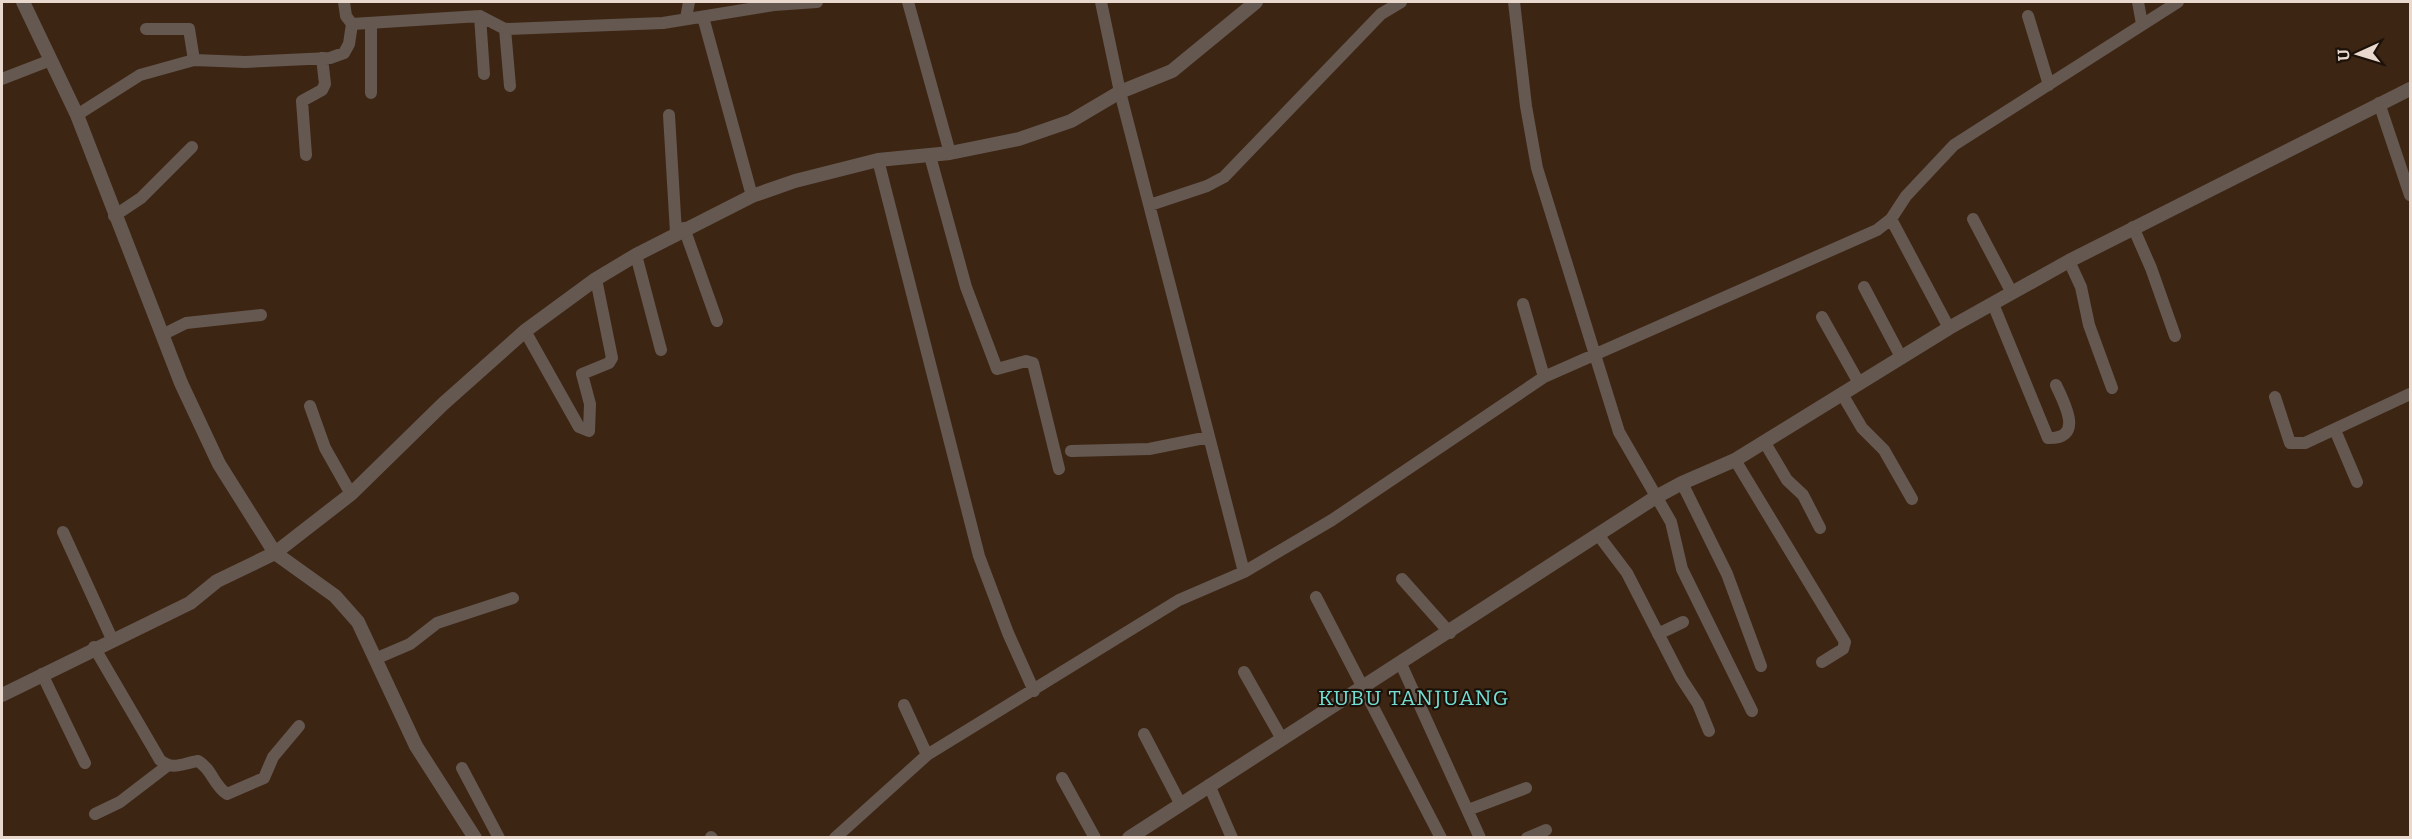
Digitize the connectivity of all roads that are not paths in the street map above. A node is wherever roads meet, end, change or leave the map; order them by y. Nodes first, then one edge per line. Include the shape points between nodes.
1 (23, 2) edge
2 (344, 2) edge
3 (689, 2) edge
4 (817, 2) edge
5 (909, 2) edge
6 (1101, 2) edge
7 (1256, 2) edge
8 (1401, 2) edge
9 (1514, 2) edge
10 (2138, 2) edge
11 (2178, 2) edge
12 (480, 16) junction
13 (2028, 16) dead end
14 (703, 17) junction
15 (686, 18) junction
16 (352, 24) junction
17 (371, 24) junction
18 (2142, 24) junction
19 (146, 29) dead end
20 (505, 29) junction
21 (322, 58) junction
22 (51, 60) junction
23 (194, 60) junction
24 (484, 74) dead end
25 (2, 80) edge
26 (510, 86) dead end
27 (2049, 86) junction
28 (2410, 89) edge
29 (1120, 92) junction
30 (371, 93) dead end
31 (2379, 103) junction
32 (77, 115) junction
33 (669, 115) dead end
34 (192, 147) dead end
35 (950, 153) junction
36 (306, 155) dead end
37 (930, 156) junction
38 (879, 160) junction
39 (2410, 195) edge
40 (752, 196) junction
41 (1150, 205) junction
42 (114, 216) junction
43 (1891, 219) junction
44 (1973, 219) dead end
45 (2133, 227) junction
46 (680, 230) junction
47 (636, 255) junction
48 (2069, 261) junction
49 (596, 279) junction
50 (1864, 287) dead end
51 (2012, 293) junction
52 (1522, 304) dead end
53 (1993, 304) junction
54 (261, 315) dead end
55 (1822, 317) dead end
56 (717, 321) dead end
57 (1949, 328) junction
58 (525, 331) junction
59 (162, 335) junction
60 (2175, 336) dead end
61 (661, 350) dead end
62 (1596, 352) junction
63 (1901, 357) junction
64 (1544, 377) junction
65 (1859, 383) junction
66 (2056, 385) dead end
67 (2112, 388) dead end
68 (1842, 394) junction
69 (2410, 394) edge
70 (2275, 397) dead end
71 (310, 406) dead end
72 (2335, 430) junction
73 (1209, 437) junction
74 (1765, 443) junction
75 (1071, 451) dead end
76 (1735, 460) junction
77 (1059, 469) dead end
78 (2357, 482) dead end
79 (1682, 483) junction
80 (351, 494) junction
81 (1656, 497) junction
82 (1912, 499) dead end
83 (1820, 528) dead end
84 (63, 532) dead end
85 (1599, 536) junction
86 (275, 553) junction
87 (1244, 572) junction
88 (1402, 579) dead end
89 (1316, 597) dead end
90 (513, 598) dead end
91 (1683, 622) dead end
92 (1449, 633) junction
93 (1658, 634) junction
94 (112, 639) junction
95 (94, 647) junction
96 (375, 659) junction
97 (1822, 662) dead end
98 (1401, 664) junction
99 (1761, 666) dead end
100 (1244, 672) dead end
101 (42, 674) junction
102 (1363, 688) junction
103 (1034, 691) junction
104 (2, 695) edge
105 (904, 705) dead end
106 (1752, 711) dead end
107 (299, 726) dead end
108 (1709, 731) dead end
109 (1144, 734) dead end
110 (1282, 739) junction
111 (927, 755) junction
112 (85, 763) dead end
113 (167, 766) junction
114 (462, 768) dead end
115 (1062, 778) dead end
116 (1209, 785) junction
117 (1526, 788) dead end
118 (1180, 803) junction
119 (1468, 810) junction
120 (94, 814) dead end
121 (1546, 830) dead end
122 (475, 837) edge
123 (499, 837) edge
124 (835, 837) edge
125 (1095, 837) edge
126 (1129, 837) edge
127 (1232, 837) edge
128 (1441, 837) edge
129 (1480, 837) edge
130 (1527, 837) edge

1 - 22 street
2 - 16 street
3 - 15 street
4 - 14 street
5 - 35 street
6 - 29 street
7 - 29 street via 1172,71
8 - 41 street via 1381,14 1224,177
9 - 62 street via 1537,168
10 - 18 street
11 - 18 street
12 - 17 street
12 - 20 street
12 - 24 street
13 - 27 street
14 - 15 street
14 - 40 street
15 - 20 street via 663,23
16 - 17 street
16 - 21 street via 344,53
17 - 30 street
18 - 27 street
19 - 23 street via 186,27
20 - 26 street
21 - 23 street
21 - 36 street via 325,84 322,90 302,100
22 - 25 street
22 - 32 street
23 - 32 street via 140,75
27 - 43 street via 1954,145 1906,196
28 - 31 street
29 - 35 street via 1071,121 1019,139
29 - 41 street
31 - 39 street
31 - 45 street
32 - 42 street
33 - 46 street
34 - 42 street via 141,198
35 - 37 street
37 - 38 street
37 - 77 street via 966,287 988,349 997,369 1026,361 1034,363
38 - 40 street
38 - 103 street via 979,556
40 - 46 street
41 - 73 street
42 - 59 street
43 - 57 street
43 - 62 street via 1877,230
44 - 51 street
45 - 48 street
45 - 60 street
46 - 47 street
46 - 56 street
47 - 49 street
47 - 61 street
48 - 51 street
48 - 67 street
49 - 58 street
49 - 58 street via 612,358 582,374 590,404 589,431 579,427
50 - 63 street
51 - 53 street
52 - 64 street
53 - 57 street
53 - 66 street via 2048,438 2058,438 2068,431 2070,420
54 - 59 street via 186,323
55 - 65 street
57 - 63 street
58 - 80 street
59 - 86 street via 198,424
62 - 64 street
62 - 81 street via 1619,432
63 - 65 street
64 - 87 street via 1332,520
65 - 68 street
68 - 74 street
68 - 82 street via 1862,428 1884,450
69 - 72 street
70 - 72 street via 2290,442 2305,443
71 - 80 street via 325,448
72 - 78 street
73 - 75 street via 1149,449
73 - 87 street
74 - 76 street
74 - 83 street via 1787,480 1803,495
76 - 79 street
76 - 97 street via 1845,642 1843,649
79 - 81 street
79 - 99 street via 1734,591
80 - 86 street
81 - 85 street
81 - 106 street via 1671,522 1682,569
84 - 94 street
85 - 92 street
85 - 93 street via 1627,573
86 - 94 street via 217,581 190,603
86 - 96 street via 348,609
87 - 103 street via 1179,600
88 - 92 street
89 - 102 street
90 - 96 street via 437,623 410,644
91 - 93 street
92 - 98 street
93 - 108 street
94 - 95 street
95 - 101 street
95 - 113 street
96 - 122 street via 416,746
98 - 102 street
98 - 119 street
100 - 110 street
101 - 104 street
101 - 112 street
102 - 110 street
102 - 128 street
103 - 111 street
105 - 111 street
107 - 113 street via 273,757 264,778 227,794 198,761
109 - 118 street
110 - 116 street
111 - 124 street
113 - 120 street via 120,802
114 - 123 street
115 - 125 street
116 - 118 street
116 - 127 street
117 - 119 street
118 - 126 street
119 - 129 street
121 - 130 street

